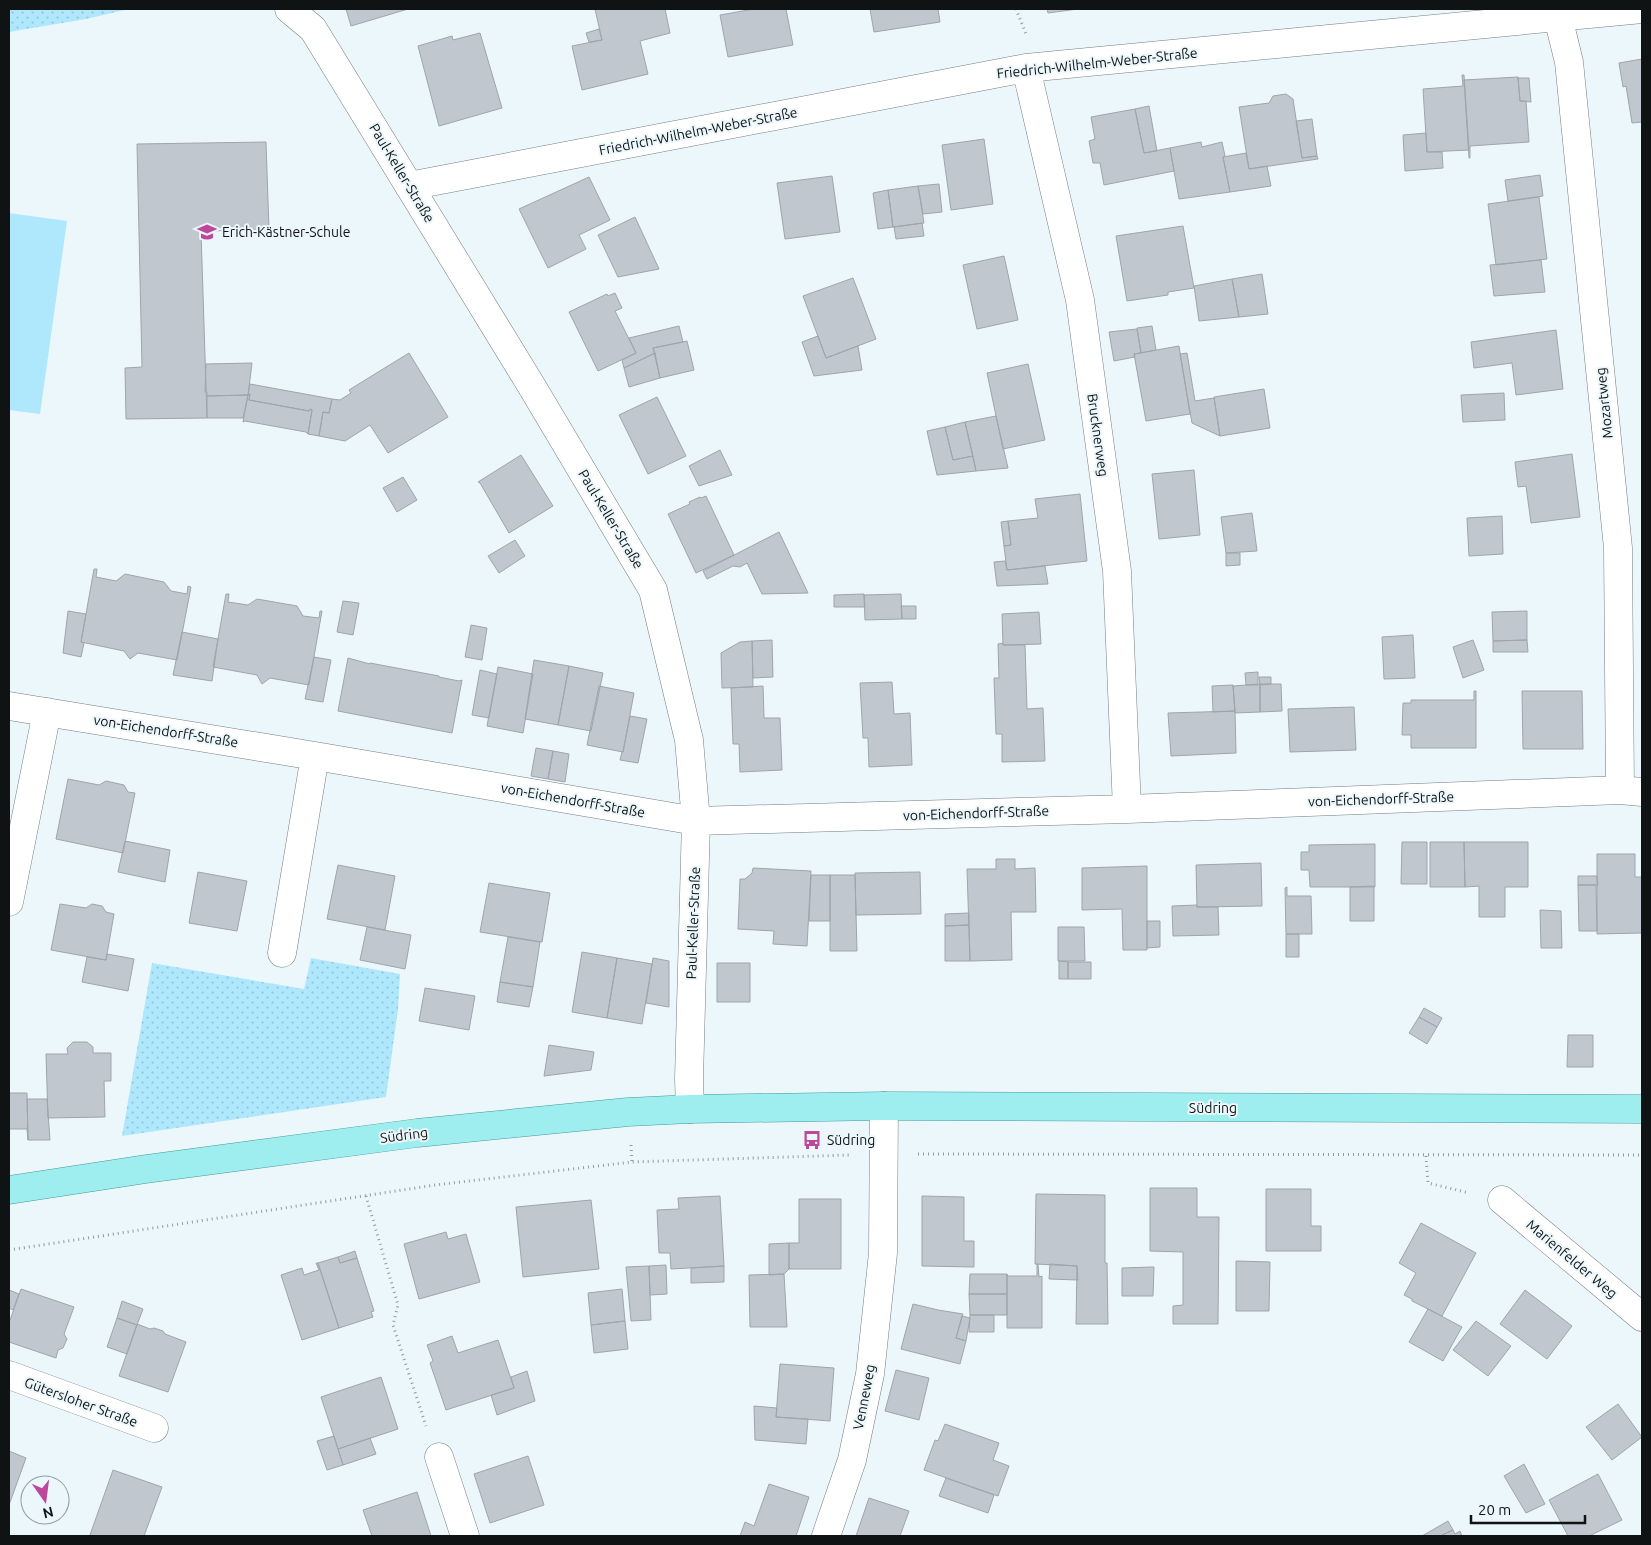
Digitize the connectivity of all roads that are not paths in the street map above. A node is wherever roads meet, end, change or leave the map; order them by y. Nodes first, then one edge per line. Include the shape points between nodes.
1 (289, 9) edge
2 (1642, 9) edge
3 (1557, 13) edge
4 (1026, 68) junction
5 (410, 186) junction
6 (9, 706) edge
7 (47, 712) junction
8 (315, 756) junction
9 (1631, 791) edge
10 (1127, 809) junction
11 (696, 820) junction
12 (9, 902) edge
13 (282, 953) dead end
14 (884, 1106) junction
15 (690, 1109) junction
16 (1642, 1109) edge
17 (9, 1190) edge
18 (1502, 1200) road end
19 (1642, 1317) edge
20 (9, 1375) edge
21 (154, 1428) dead end
22 (439, 1457) road end
23 (465, 1536) edge
24 (826, 1536) edge

1 - 5 street, Paul-Keller-Straße via 313,28
2 - 3 street, Friedrich-Wilhelm-Weber-Straße
3 - 4 street, Friedrich-Wilhelm-Weber-Straße
3 - 9 street, Mozartweg via 1569,62 1618,548
4 - 5 street, Friedrich-Wilhelm-Weber-Straße
4 - 10 street, Brucknerweg via 1080,300 1116,562
5 - 11 street, Paul-Keller-Straße via 653,590 689,740
6 - 7 street, von-Eichendorff-Straße
7 - 8 street, von-Eichendorff-Straße
7 - 12 street
8 - 11 street, von-Eichendorff-Straße
8 - 13 street
9 - 10 street, von-Eichendorff-Straße
10 - 11 street, von-Eichendorff-Straße
11 - 15 street, Paul-Keller-Straße
14 - 15 main road, Südring
14 - 16 main road, Südring
14 - 24 street, Venneweg via 883,1253 870,1374 852,1460
15 - 17 main road, Südring via 417,1133
18 - 19 street, Marienfelder Weg
20 - 21 street, Gütersloher Straße
22 - 23 street

